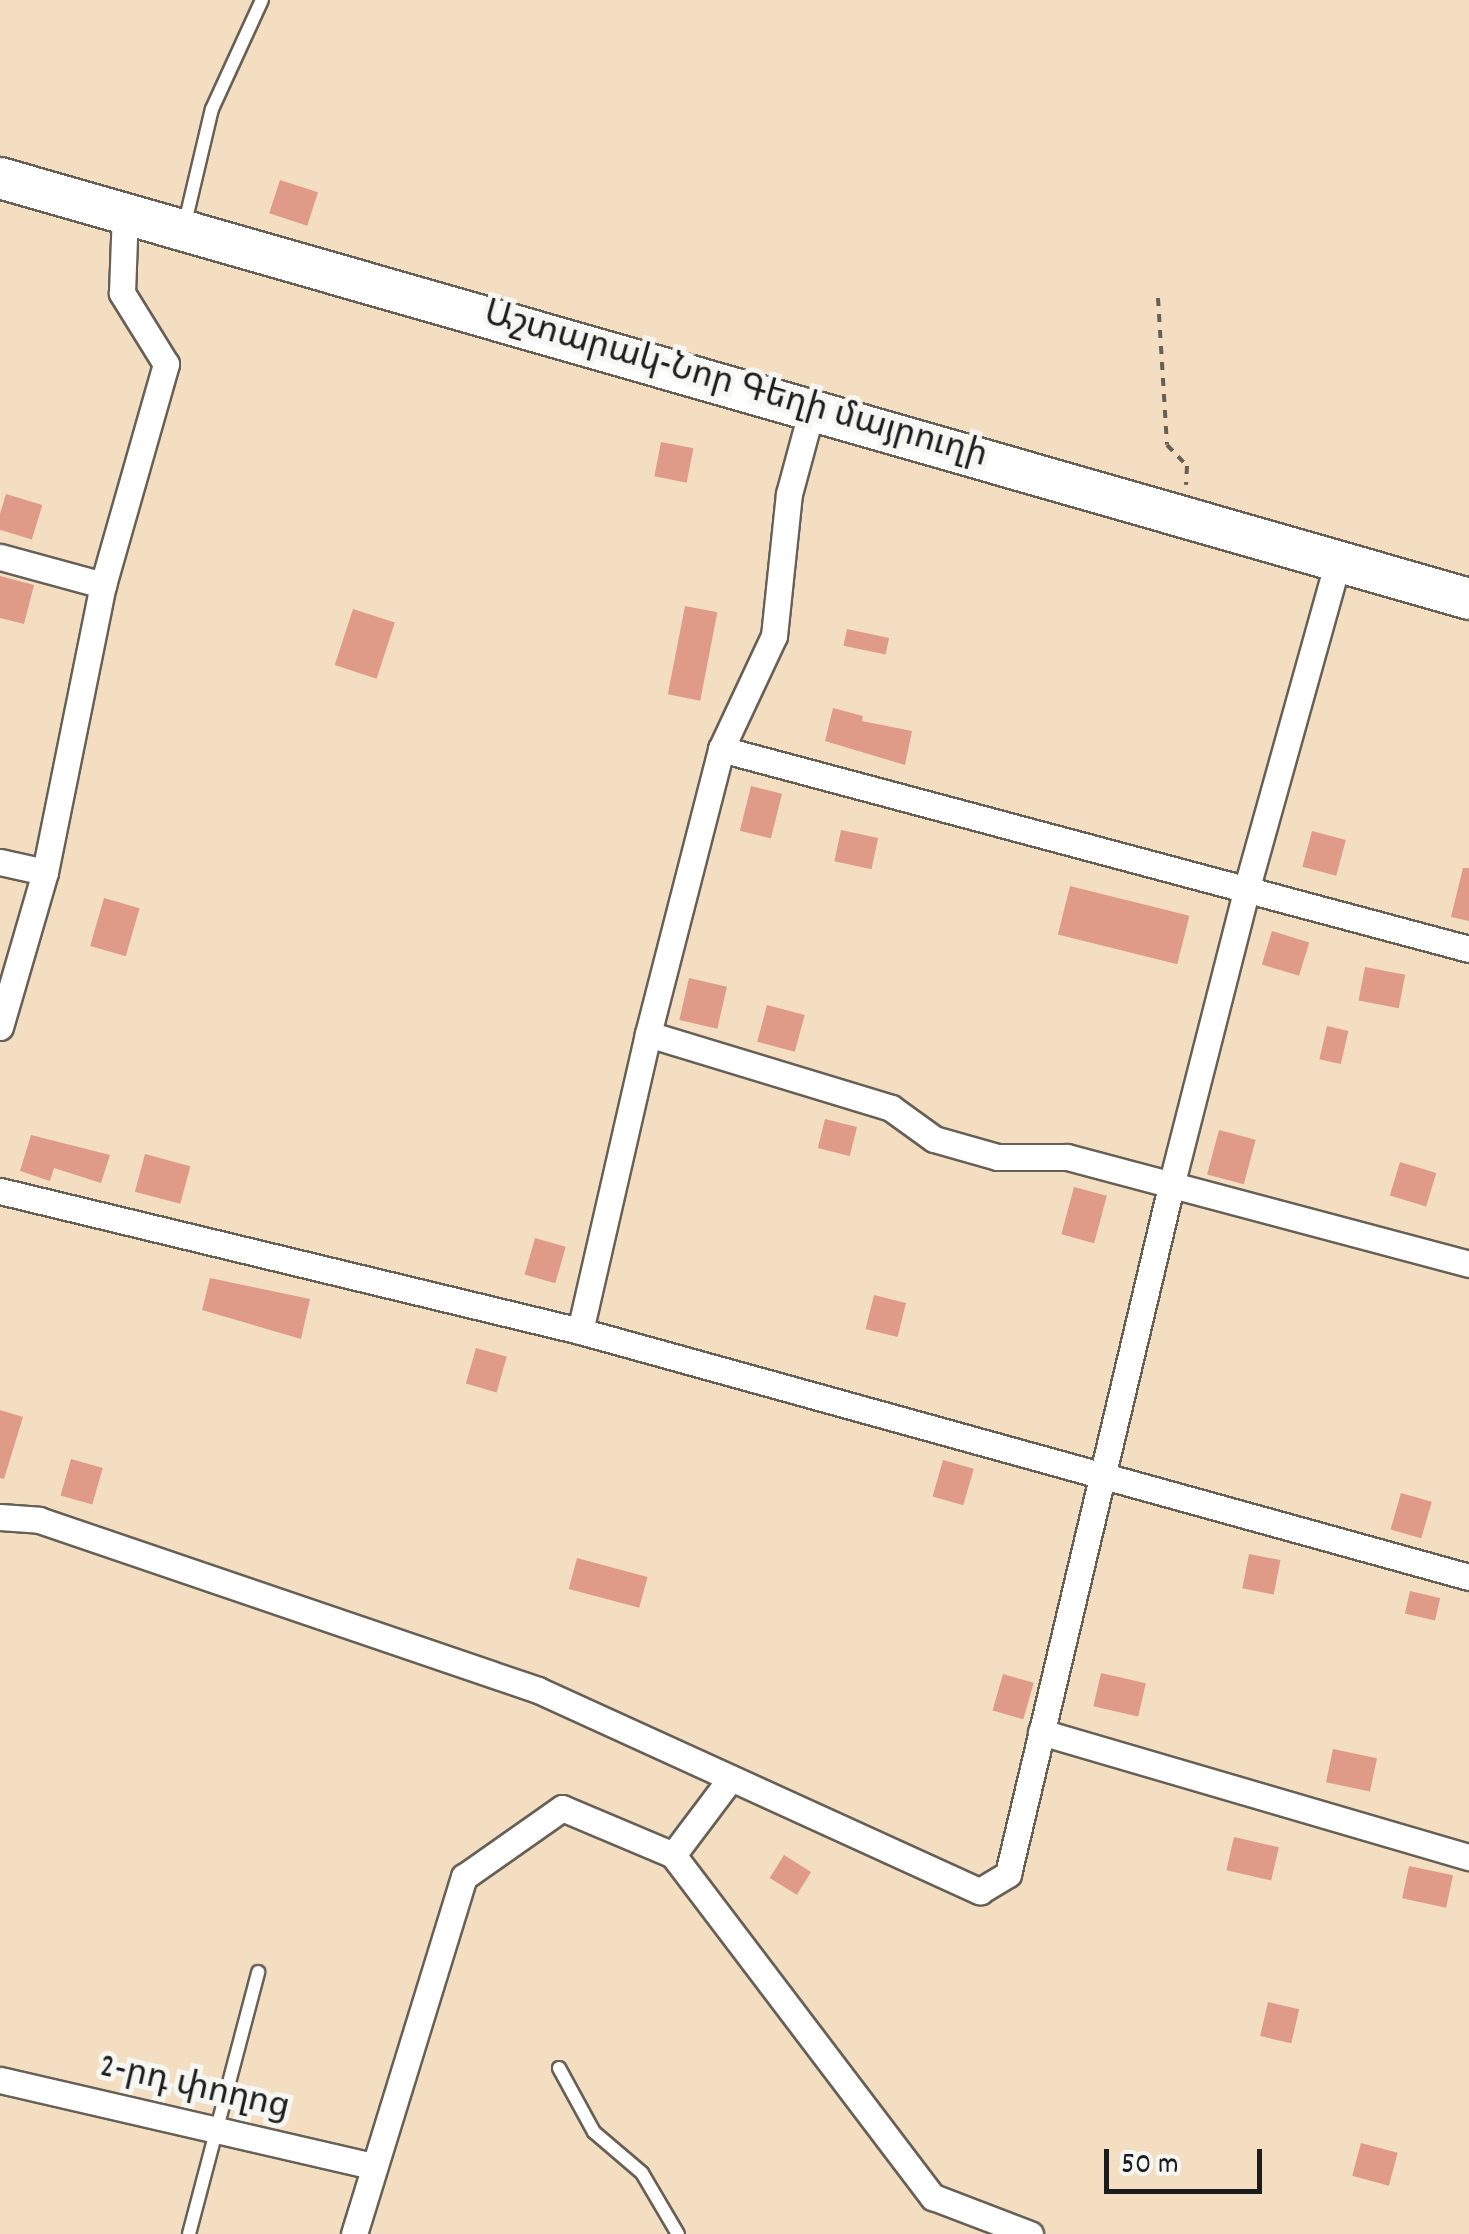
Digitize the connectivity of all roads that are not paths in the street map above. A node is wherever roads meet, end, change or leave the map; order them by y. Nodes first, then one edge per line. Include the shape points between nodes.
1 (262, 0) edge
2 (0, 178) edge
3 (125, 213) junction
4 (184, 230) junction
5 (812, 408) junction
6 (0, 557) edge
7 (1338, 560) junction
8 (102, 585) junction
9 (1469, 598) edge
10 (721, 749) junction
11 (0, 862) edge
12 (44, 872) junction
13 (1247, 887) junction
14 (1469, 949) edge
15 (0, 1027) edge
16 (648, 1034) junction
17 (1172, 1186) junction
18 (0, 1191) edge
19 (1469, 1264) edge
20 (580, 1332) junction
21 (1106, 1476) junction
22 (0, 1517) edge
23 (1469, 1577) edge
24 (1040, 1732) junction
25 (732, 1778) junction
26 (673, 1855) junction
27 (1469, 1857) edge
28 (258, 1972) dead end
29 (559, 2068) dead end
30 (0, 2080) edge
31 (214, 2129) junction
32 (372, 2166) junction
33 (189, 2234) edge
34 (354, 2234) edge
35 (678, 2234) edge
36 (1030, 2234) edge

1 - 4 lane via 212,110
2 - 3 main road, Աշտարակ-Նոր Գեղի մայրուղի
3 - 4 main road, Աշտարակ-Նոր Գեղի մայրուղի
3 - 8 street via 122,293 166,364
4 - 5 main road, Աշտարակ-Նոր Գեղի մայրուղի
5 - 7 main road, Աշտարակ-Նոր Գեղի մայրուղի
5 - 10 street via 789,494 774,636
6 - 8 street
7 - 9 main road, Աշտարակ-Նոր Գեղի մայրուղի
7 - 13 street
8 - 12 street
10 - 13 street
10 - 16 street
11 - 12 street
12 - 15 street
13 - 14 street
13 - 17 street
16 - 17 street via 892,1108 934,1139 998,1156 1067,1157
16 - 20 street
17 - 19 street
17 - 21 street
18 - 20 street
20 - 21 street
21 - 23 street
21 - 24 street
22 - 25 street via 39,1520 538,1690
24 - 25 street via 1008,1874 980,1891
24 - 27 street
25 - 26 street
26 - 32 street via 562,1808 464,1877
26 - 36 street via 933,2197
28 - 31 lane
29 - 35 lane via 594,2132 642,2173
30 - 31 street, 2-րդ փողոց
31 - 32 street, 2-րդ փողոց
31 - 33 lane
32 - 34 street

